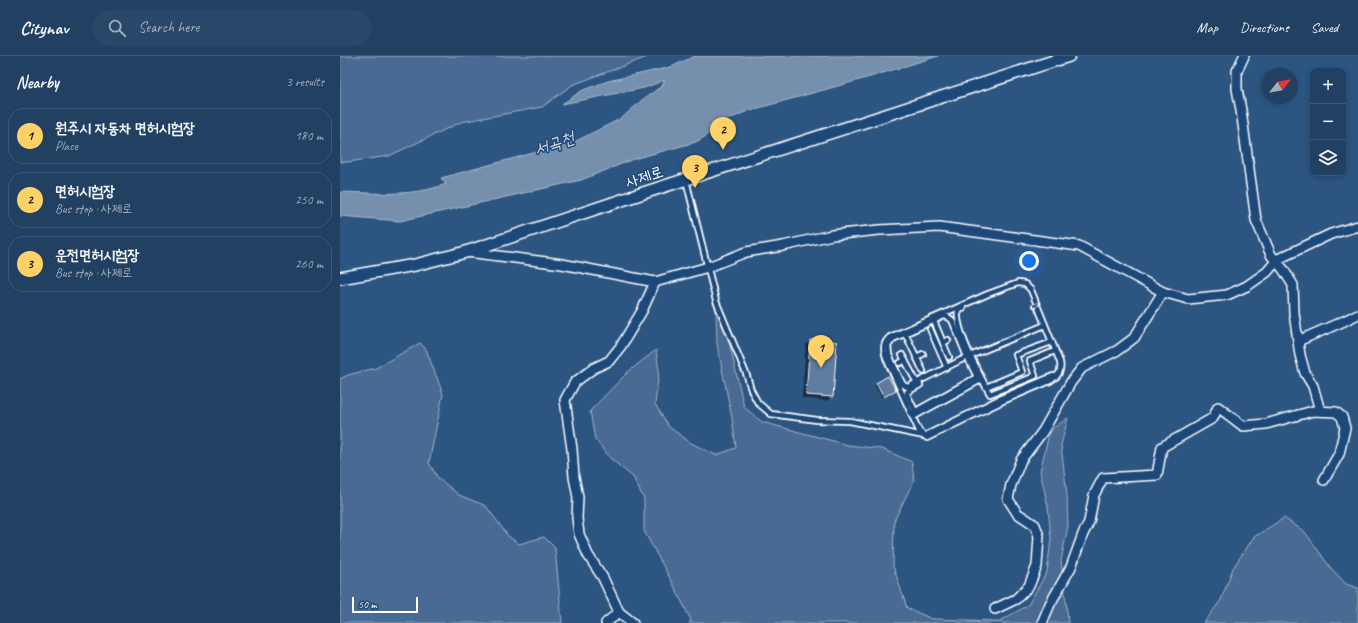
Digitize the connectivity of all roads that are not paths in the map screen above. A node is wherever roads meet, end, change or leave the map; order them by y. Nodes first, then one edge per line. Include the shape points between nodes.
1 (1069, 56) edge
2 (1244, 56) edge
3 (686, 180) junction
4 (1358, 226) edge
5 (466, 252) junction
6 (1276, 261) junction
7 (708, 267) junction
8 (340, 278) edge
9 (655, 282) junction
10 (1163, 292) junction
11 (1358, 314) edge
12 (934, 321) junction
13 (1045, 327) junction
14 (930, 329) dead end
15 (905, 334) junction
16 (948, 340) dead end
17 (1298, 341) junction
18 (1052, 342) junction
19 (943, 343) junction
20 (1055, 351) junction
21 (902, 354) dead end
22 (923, 354) dead end
23 (916, 357) junction
24 (949, 357) dead end
25 (969, 358) junction
26 (905, 360) junction
27 (900, 363) dead end
28 (947, 368) junction
29 (923, 371) dead end
30 (917, 383) junction
31 (986, 387) junction
32 (1320, 411) junction
33 (914, 414) junction
34 (925, 437) junction
35 (1324, 480) dead end
36 (995, 609) dead end
37 (619, 612) junction
38 (606, 623) edge
39 (633, 623) edge
40 (1042, 623) edge

1 - 3 street, 사제로
2 - 6 street via 1237,72 1237,89 1256,220
3 - 5 street, 사제로
3 - 7 lane
4 - 6 street via 1331,234
5 - 8 street, 사제로 via 415,265
5 - 9 street via 562,264
6 - 10 street via 1252,282 1228,295 1188,299
6 - 17 street via 1293,285
7 - 9 street
7 - 10 street via 746,252 832,235 939,227 1079,246
7 - 34 lane via 716,301 751,390 758,403 770,414 850,421
9 - 37 street via 642,312 621,346 609,361 575,382 565,400 578,498 577,518 580,534 588,555 603,578
10 - 36 street via 1134,338 1118,350 1082,368 1043,431 1021,460 1008,499 1017,513 1035,524 1039,536 1037,566 1029,586 1016,599
11 - 17 street
12 - 15 lane
12 - 19 lane
12 - 25 lane via 944,316 952,320
13 - 18 lane
13 - 25 lane
13 - 25 lane via 1025,286 1020,284 990,296 958,311 958,320
13 - 33 lane via 1029,288 1023,283 1018,283 890,337 886,341 884,353
14 - 28 lane via 932,340
15 - 23 lane
15 - 30 lane via 891,341 888,351 904,385 908,387
16 - 19 lane
17 - 32 street via 1305,373 1314,386
18 - 20 lane
18 - 31 lane via 1016,355 1022,372
19 - 24 lane
20 - 31 lane via 1030,361 1035,376 990,394
20 - 34 lane via 1061,367 1056,377
21 - 26 lane
22 - 23 lane
23 - 29 lane
25 - 28 lane
25 - 31 lane
25 - 33 lane via 977,377
25 - 33 lane via 907,392
26 - 27 lane
26 - 30 lane
28 - 30 lane
32 - 35 street via 1336,412 1342,417 1345,428 1339,454
32 - 40 street via 1266,424 1243,426 1218,407 1213,418 1162,447 1157,475 1103,478 1094,495 1089,522 1071,567
33 - 34 lane
37 - 38 street
37 - 39 street

